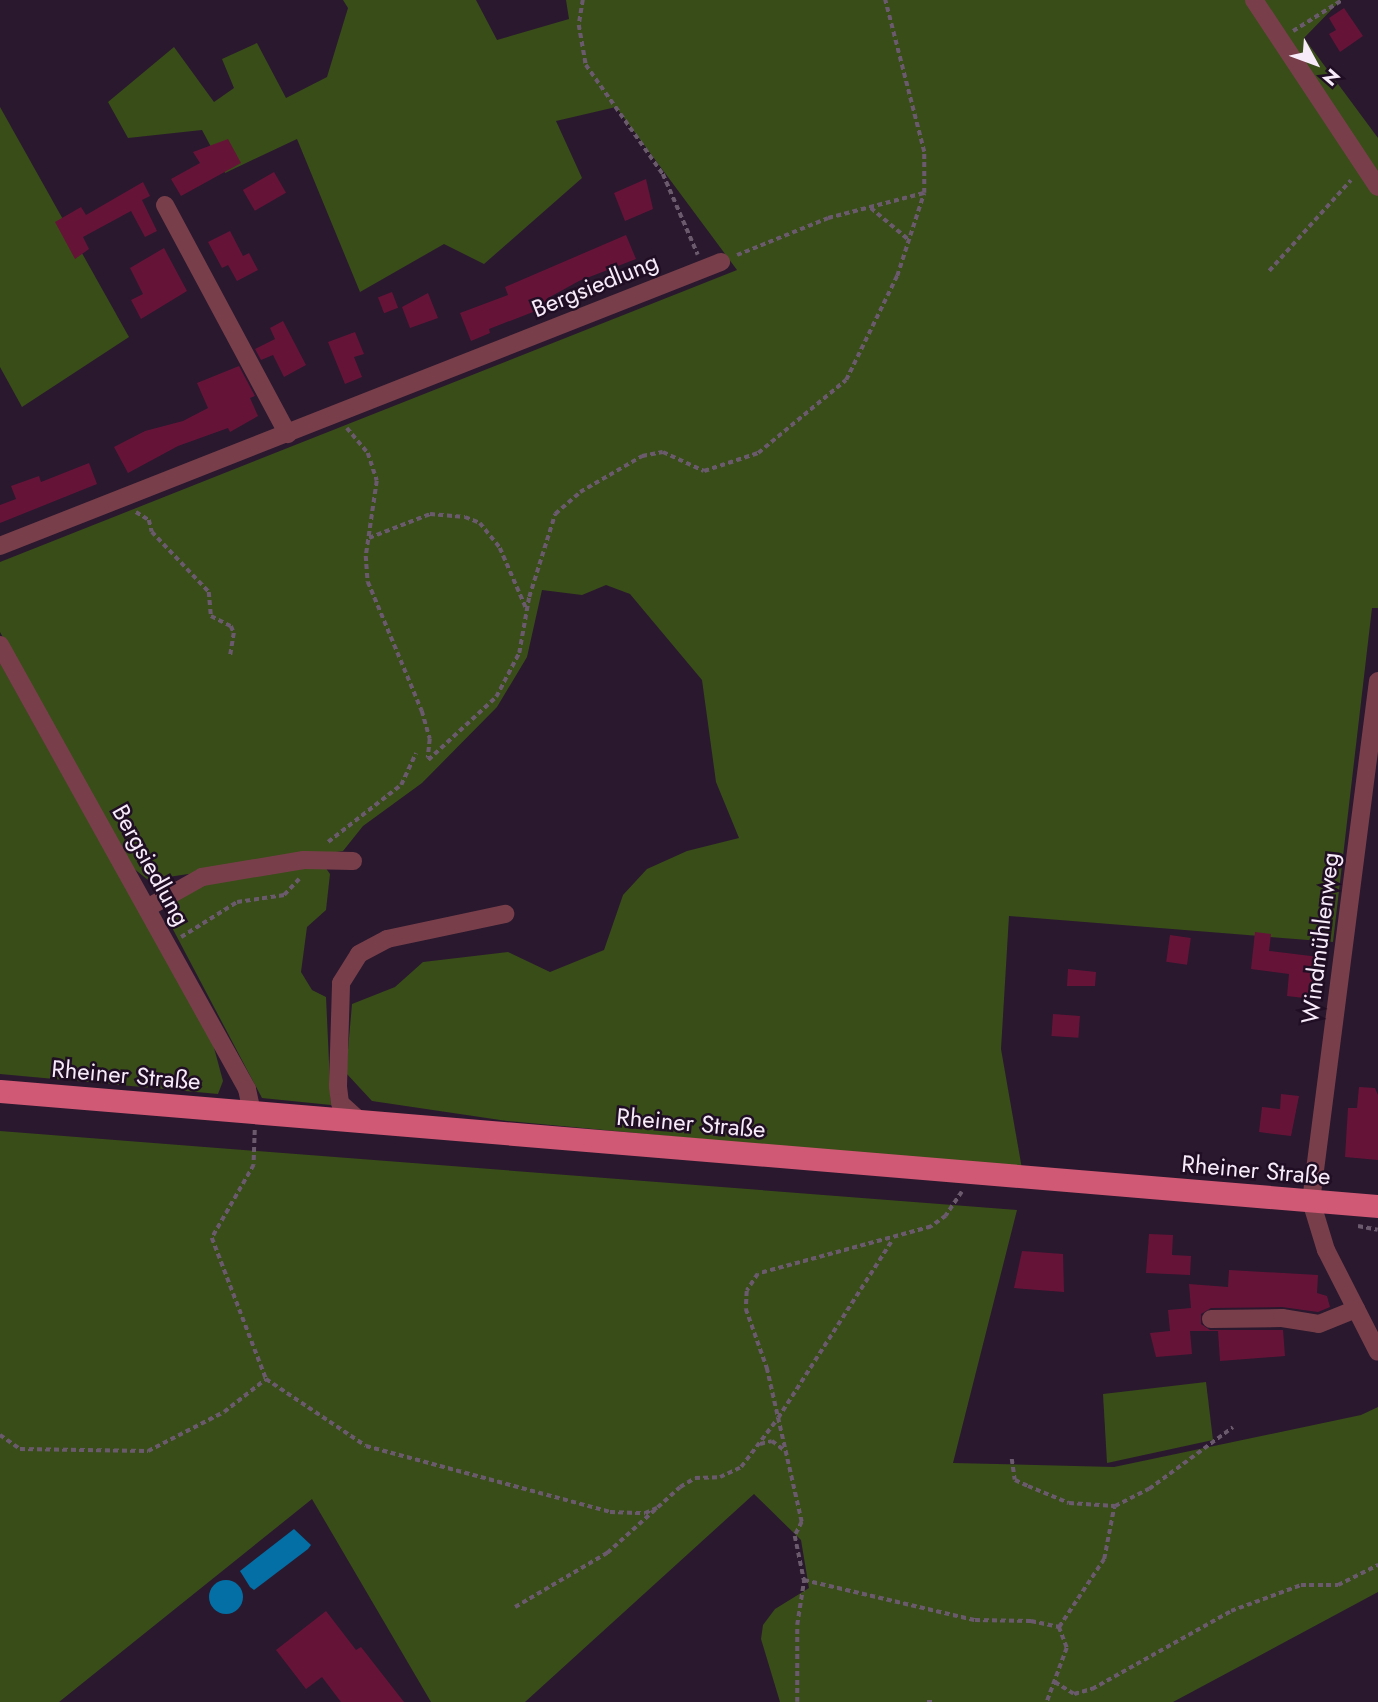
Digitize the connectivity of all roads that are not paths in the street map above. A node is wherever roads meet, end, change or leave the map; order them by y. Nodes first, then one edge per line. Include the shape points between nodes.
1 (1254, 0) edge
2 (1378, 187) edge
3 (165, 205) dead end
4 (712, 265) road end
5 (288, 434) junction
6 (0, 546) edge
7 (0, 645) edge
8 (1378, 681) edge
9 (353, 862) dead end
10 (147, 908) junction
11 (505, 914) dead end
12 (0, 1091) edge
13 (252, 1112) junction
14 (361, 1122) junction
15 (1311, 1201) junction
16 (1378, 1206) edge
17 (1356, 1309) junction
18 (1210, 1319) dead end
19 (1378, 1352) edge

1 - 2 street
3 - 5 street
4 - 5 street, Bergsiedlung
5 - 6 street, Bergsiedlung
7 - 10 street, Bergsiedlung
8 - 15 street, Windmühlenweg
9 - 10 street via 304,860 202,877
10 - 13 street, Bergsiedlung via 247,1089
11 - 14 street via 387,939 359,954 341,983 337,1040 340,1103
12 - 13 main road, Rheiner Straße
13 - 14 main road, Rheiner Straße
14 - 15 main road, Rheiner Straße
15 - 16 main road, Rheiner Straße
15 - 17 street via 1326,1250
17 - 18 street via 1319,1324 1282,1318
17 - 19 street

